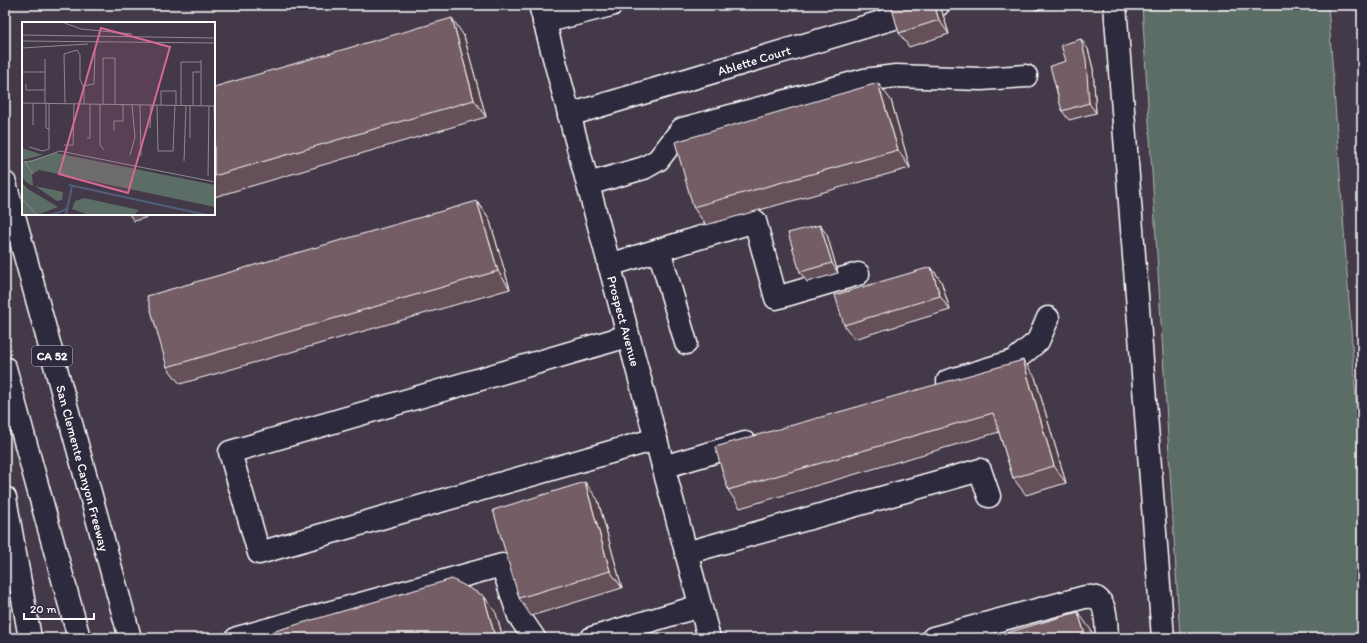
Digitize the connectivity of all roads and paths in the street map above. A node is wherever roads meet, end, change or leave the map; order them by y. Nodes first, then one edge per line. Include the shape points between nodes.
1 (611, 5) edge
2 (938, 5) edge
3 (1115, 5) edge
4 (542, 14) edge
5 (1026, 76) dead end
6 (569, 115) junction
7 (5, 183) edge
8 (588, 184) junction
9 (659, 250) junction
10 (609, 265) junction
11 (858, 274) dead end
12 (1048, 318) dead end
13 (628, 336) junction
14 (686, 343) dead end
15 (5, 368) edge
16 (930, 387) edge
17 (762, 437) edge
18 (656, 439) junction
19 (663, 467) junction
20 (989, 496) dead end
21 (5, 498) edge
22 (100, 529) junction
23 (686, 553) junction
24 (700, 606) junction
25 (30, 638) edge
26 (79, 638) edge
27 (130, 638) edge
28 (142, 638) edge
29 (237, 638) edge
30 (534, 638) edge
31 (592, 638) edge
32 (709, 638) edge
33 (933, 638) edge
34 (1108, 638) edge
35 (1163, 638) edge

1 - 4 main road
2 - 6 main road, Ablette Court
3 - 35 main road
4 - 6 main road, Prospect Avenue
5 - 8 main road via 981,79 896,76 864,80 682,129 658,160 644,168
6 - 8 main road, Prospect Avenue
7 - 22 main road, San Clemente Canyon Freeway / CA 52
8 - 10 main road, Prospect Avenue
9 - 10 main road
9 - 11 main road via 755,221 776,298
9 - 14 main road
10 - 13 main road, Prospect Avenue
12 - 16 main road via 1038,341 1014,362
13 - 18 main road, Prospect Avenue
13 - 18 main road via 230,452 259,553
15 - 26 main road
17 - 19 main road
18 - 19 main road, Prospect Avenue
19 - 23 main road, Prospect Avenue
20 - 23 main road via 980,470
21 - 25 main road
22 - 27 main road, San Clemente Canyon Freeway / CA 52
22 - 28 main road
23 - 24 main road, Prospect Avenue
24 - 31 main road
24 - 32 main road, Prospect Avenue
29 - 30 main road via 502,565 519,616
33 - 34 main road via 1085,597 1094,597 1104,609

